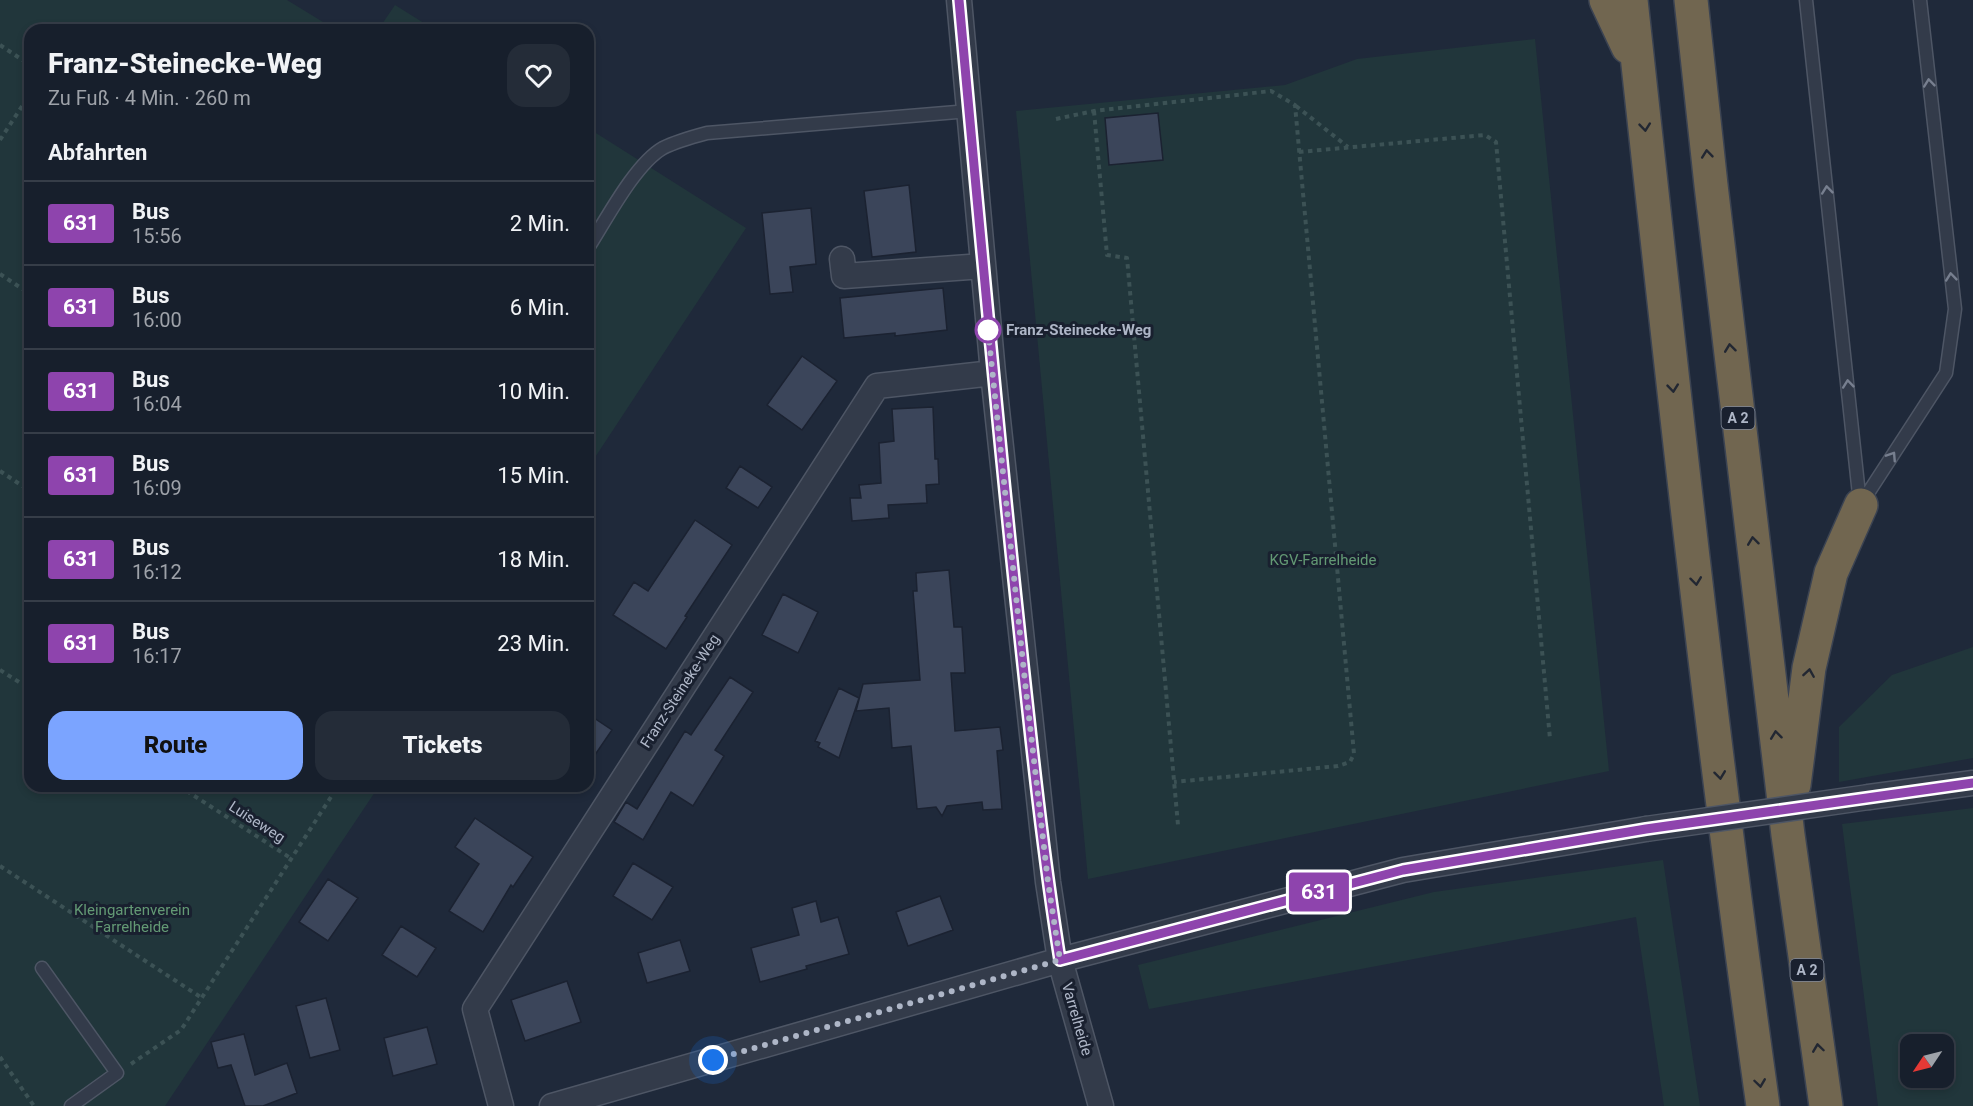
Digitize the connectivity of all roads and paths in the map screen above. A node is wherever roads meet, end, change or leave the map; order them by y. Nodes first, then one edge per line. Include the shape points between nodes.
1 (959, 0) edge
2 (1606, 0) edge
3 (1631, 0) edge
4 (1691, 0) edge
5 (1806, 0) edge
6 (1920, 0) edge
7 (0, 45) edge
8 (24, 61) edge
9 (1639, 69) junction
10 (24, 103) edge
11 (1295, 105) junction
12 (969, 111) junction
13 (1094, 111) junction
14 (1056, 119) dead end
15 (0, 140) edge
16 (1348, 147) junction
17 (1299, 152) junction
18 (594, 239) edge
19 (842, 259) dead end
20 (982, 266) junction
21 (0, 274) edge
22 (24, 290) edge
23 (993, 374) junction
24 (0, 471) edge
25 (24, 487) edge
26 (1861, 505) junction
27 (0, 670) edge
28 (24, 685) edge
29 (1550, 739) dead end
30 (1174, 783) junction
31 (1973, 783) edge
32 (188, 792) edge
33 (334, 792) edge
34 (1178, 825) dead end
35 (1788, 835) junction
36 (292, 859) junction
37 (0, 866) edge
38 (1060, 960) junction
39 (42, 968) dead end
40 (202, 998) junction
41 (0, 1057) edge
42 (117, 1073) junction
43 (34, 1106) edge
44 (70, 1106) edge
45 (501, 1106) edge
46 (552, 1106) edge
47 (1101, 1106) edge
48 (1763, 1106) edge
49 (1826, 1106) edge

1 - 12 street, Varrelheide
2 - 9 highway
3 - 9 highway
35 -> 4 highway, A 2
26 -> 5 lane
26 -> 6 lane via 1946,372 1955,309
7 - 8 path
9 -> 48 highway via 1684,489
10 - 15 path
11 - 13 path via 1271,91
11 - 16 path
11 - 17 path
12 - 18 lane via 707,133 683,140 663,148 644,163
12 - 20 street, Varrelheide
13 - 14 path
13 - 30 path via 1107,255 1126,258
16 - 17 path
16 - 29 path via 1485,135 1496,142
17 - 30 path via 1354,754 1350,762 1338,766
19 - 20 street via 844,276
20 - 23 street, Varrelheide
21 - 22 path
23 - 38 street, Varrelheide
23 - 45 street, Franz-Steineke-Weg via 877,386 475,1008
24 - 25 path
35 -> 26 highway via 1809,668 1831,573
27 - 28 path
30 - 34 path
31 - 38 street, bridge via 1646,829 1403,870
32 - 36 path, Luiseweg
33 - 36 path
49 -> 35 highway, A 2
36 - 40 path
37 - 40 path
38 - 46 street
38 - 47 street, Varrelheide
39 - 42 lane
40 - 42 path via 181,1030
41 - 43 path
42 - 44 lane

